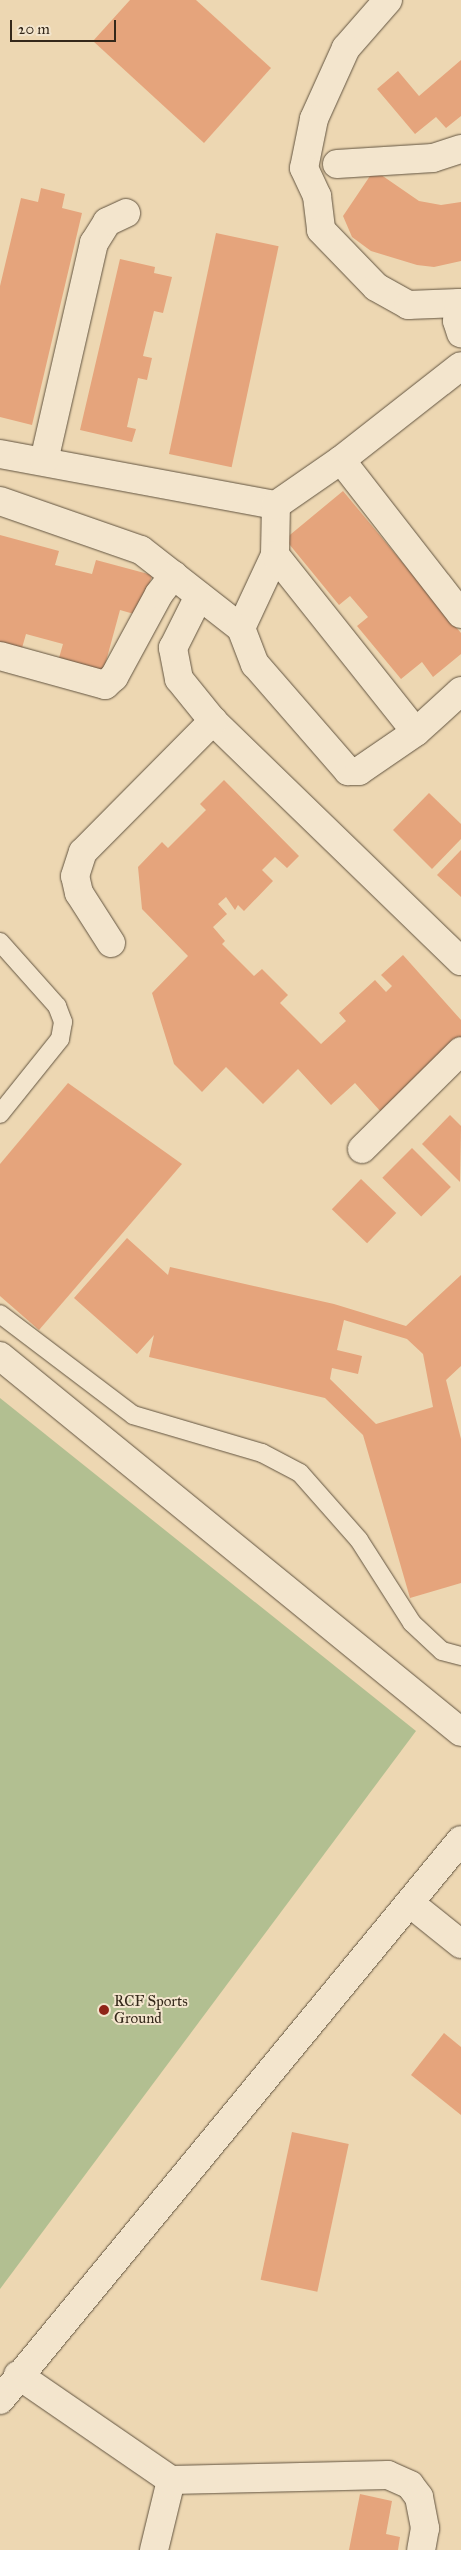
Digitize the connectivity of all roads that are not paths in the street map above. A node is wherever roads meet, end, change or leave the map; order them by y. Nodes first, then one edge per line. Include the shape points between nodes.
1 (388, 0) edge
2 (312, 137) junction
3 (461, 149) edge
4 (337, 164) junction
5 (317, 196) junction
6 (126, 214) dead end
7 (460, 302) edge
8 (461, 333) edge
9 (457, 376) edge
10 (0, 454) edge
11 (341, 460) junction
12 (44, 461) junction
13 (0, 501) edge
14 (276, 504) junction
15 (275, 555) junction
16 (174, 575) junction
17 (199, 596) junction
18 (461, 614) edge
19 (241, 628) junction
20 (0, 656) edge
21 (461, 691) edge
22 (213, 721) junction
23 (416, 732) junction
24 (0, 942) edge
25 (111, 943) dead end
26 (461, 961) edge
27 (461, 1051) edge
28 (0, 1114) edge
29 (362, 1149) dead end
30 (0, 1314) edge
31 (0, 1356) edge
32 (461, 1656) edge
33 (461, 1732) edge
34 (461, 1840) edge
35 (411, 1904) junction
36 (461, 1944) edge
37 (18, 2375) junction
38 (0, 2400) edge
39 (171, 2480) junction
40 (154, 2550) edge
41 (422, 2550) edge

1 - 2 street via 346,48 314,119
2 - 4 street via 329,146
2 - 5 street via 305,149 304,168
3 - 4 street via 433,158
4 - 5 street via 330,184
5 - 7 street via 321,230 376,287 408,305
6 - 12 street via 107,222 94,243
7 - 8 street via 457,321
9 - 11 street
10 - 12 street
11 - 14 street
11 - 18 street
12 - 14 street
13 - 16 street via 141,550
14 - 15 street
15 - 19 street
15 - 23 street
16 - 17 street
16 - 20 street via 159,594 114,677 105,686
17 - 19 street
17 - 22 street via 173,648 179,679
19 - 23 street via 255,664 348,771 359,771
21 - 23 street
22 - 25 street via 82,852 75,876 79,893
22 - 26 street
24 - 28 lane via 57,1006 63,1022 60,1039
27 - 29 street
30 - 32 lane via 133,1415 262,1453 300,1473 359,1540 412,1623 442,1651
31 - 33 street
34 - 35 street
35 - 36 street
35 - 37 street
37 - 38 street
37 - 39 street
39 - 40 street
39 - 41 street via 388,2475 410,2485 419,2497 425,2528

